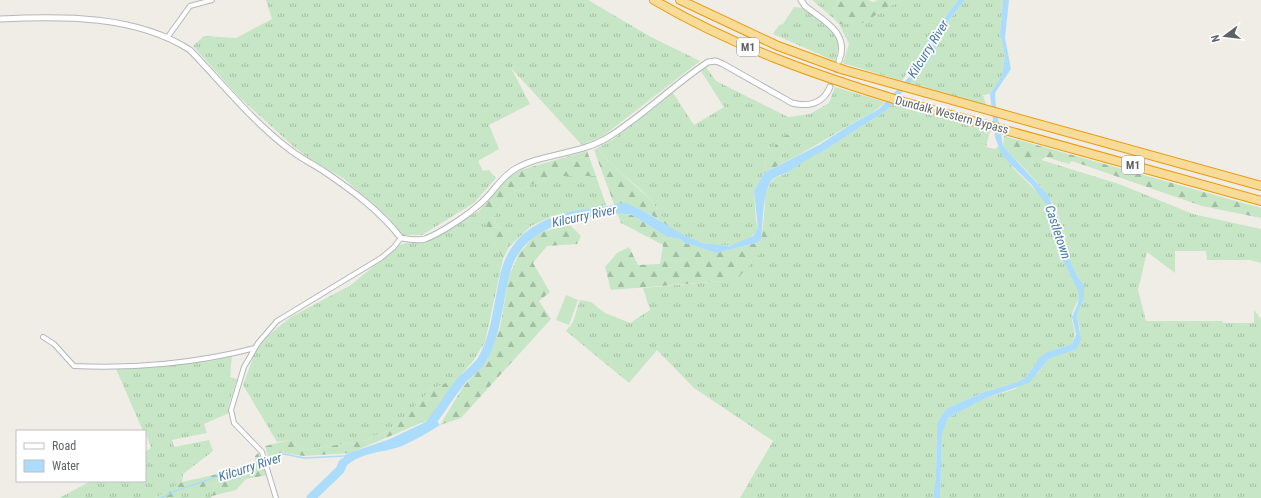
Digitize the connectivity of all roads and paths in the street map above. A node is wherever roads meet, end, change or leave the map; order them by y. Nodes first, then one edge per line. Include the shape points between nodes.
1 (212, 0) edge
2 (654, 0) edge
3 (680, 0) edge
4 (801, 0) edge
5 (0, 19) edge
6 (167, 38) junction
7 (840, 61) tunnel mouth
8 (830, 87) tunnel mouth
9 (1261, 186) edge
10 (1261, 201) edge
11 (400, 238) junction
12 (43, 337) dead end
13 (255, 348) junction
14 (276, 498) edge

1 - 6 street via 190,6
2 - 10 highway, Dundalk Western Bypass / M1 via 737,43 885,97
3 - 9 highway, Dundalk Western Bypass / M1 via 778,46 844,70
4 - 7 street via 836,31 843,48
5 - 6 street via 89,19 136,28
6 - 11 street via 190,50 248,112 289,149 324,171 371,207
8 - 11 street via 828,94 817,102 801,105 792,103 716,61 705,64 606,138 577,151 538,160 515,169 498,182 482,203 451,224 424,239
11 - 13 street via 381,258 277,321
12 - 13 street via 54,344 74,366 92,367 198,360
13 - 14 street via 244,367 231,410 234,423 262,452

